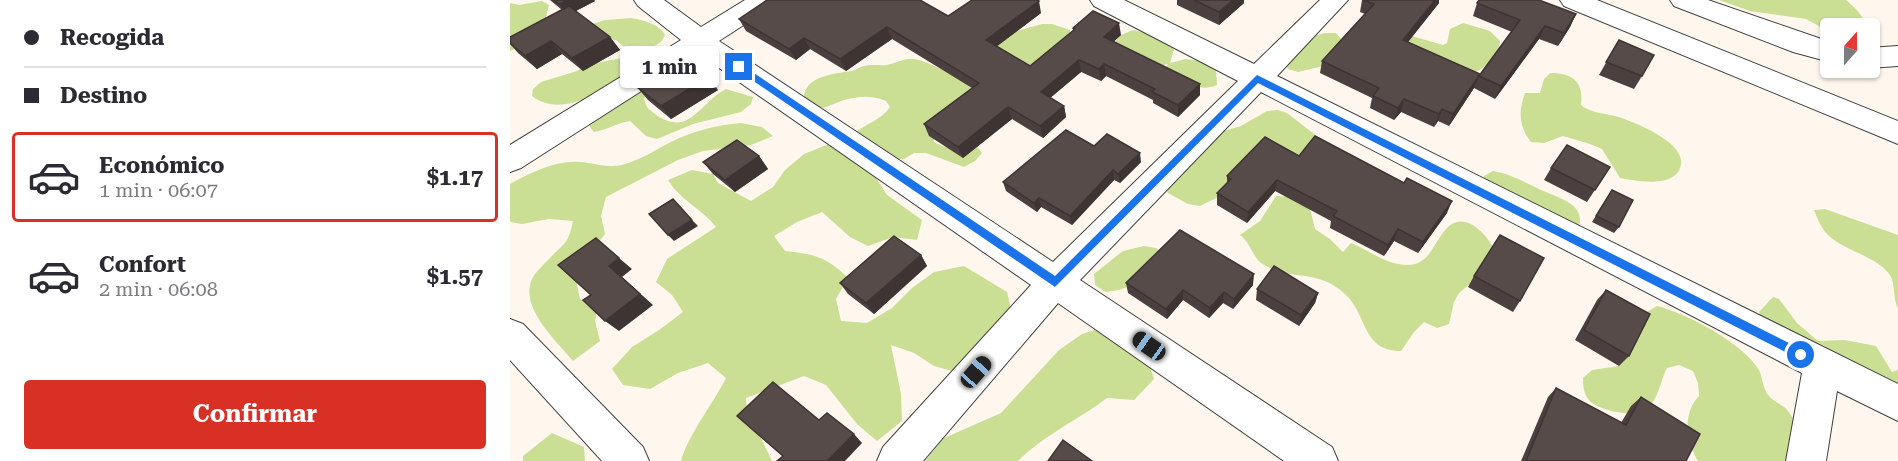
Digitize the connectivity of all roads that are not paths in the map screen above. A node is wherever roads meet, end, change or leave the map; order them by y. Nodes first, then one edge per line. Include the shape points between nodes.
1 (646, 0) edge
2 (764, 0) edge
3 (1103, 0) edge
4 (1335, 0) edge
5 (1573, 0) edge
6 (1683, 0) edge
7 (699, 40) junction
8 (1820, 49) edge
9 (1898, 56) edge
10 (1880, 57) edge
11 (1257, 78) junction
12 (1898, 132) edge
13 (510, 160) edge
14 (1055, 282) junction
15 (510, 335) edge
16 (1822, 365) junction
17 (1898, 403) edge
18 (629, 461) edge
19 (897, 461) edge
20 (1318, 461) edge
21 (1806, 461) edge

1 - 7 street
2 - 7 street
3 - 11 street
4 - 11 street
5 - 12 street
6 - 8 street
7 - 13 street
7 - 14 street
9 - 10 street
11 - 14 street
11 - 16 street
14 - 19 street
14 - 20 street
15 - 18 street
16 - 17 street
16 - 21 street

